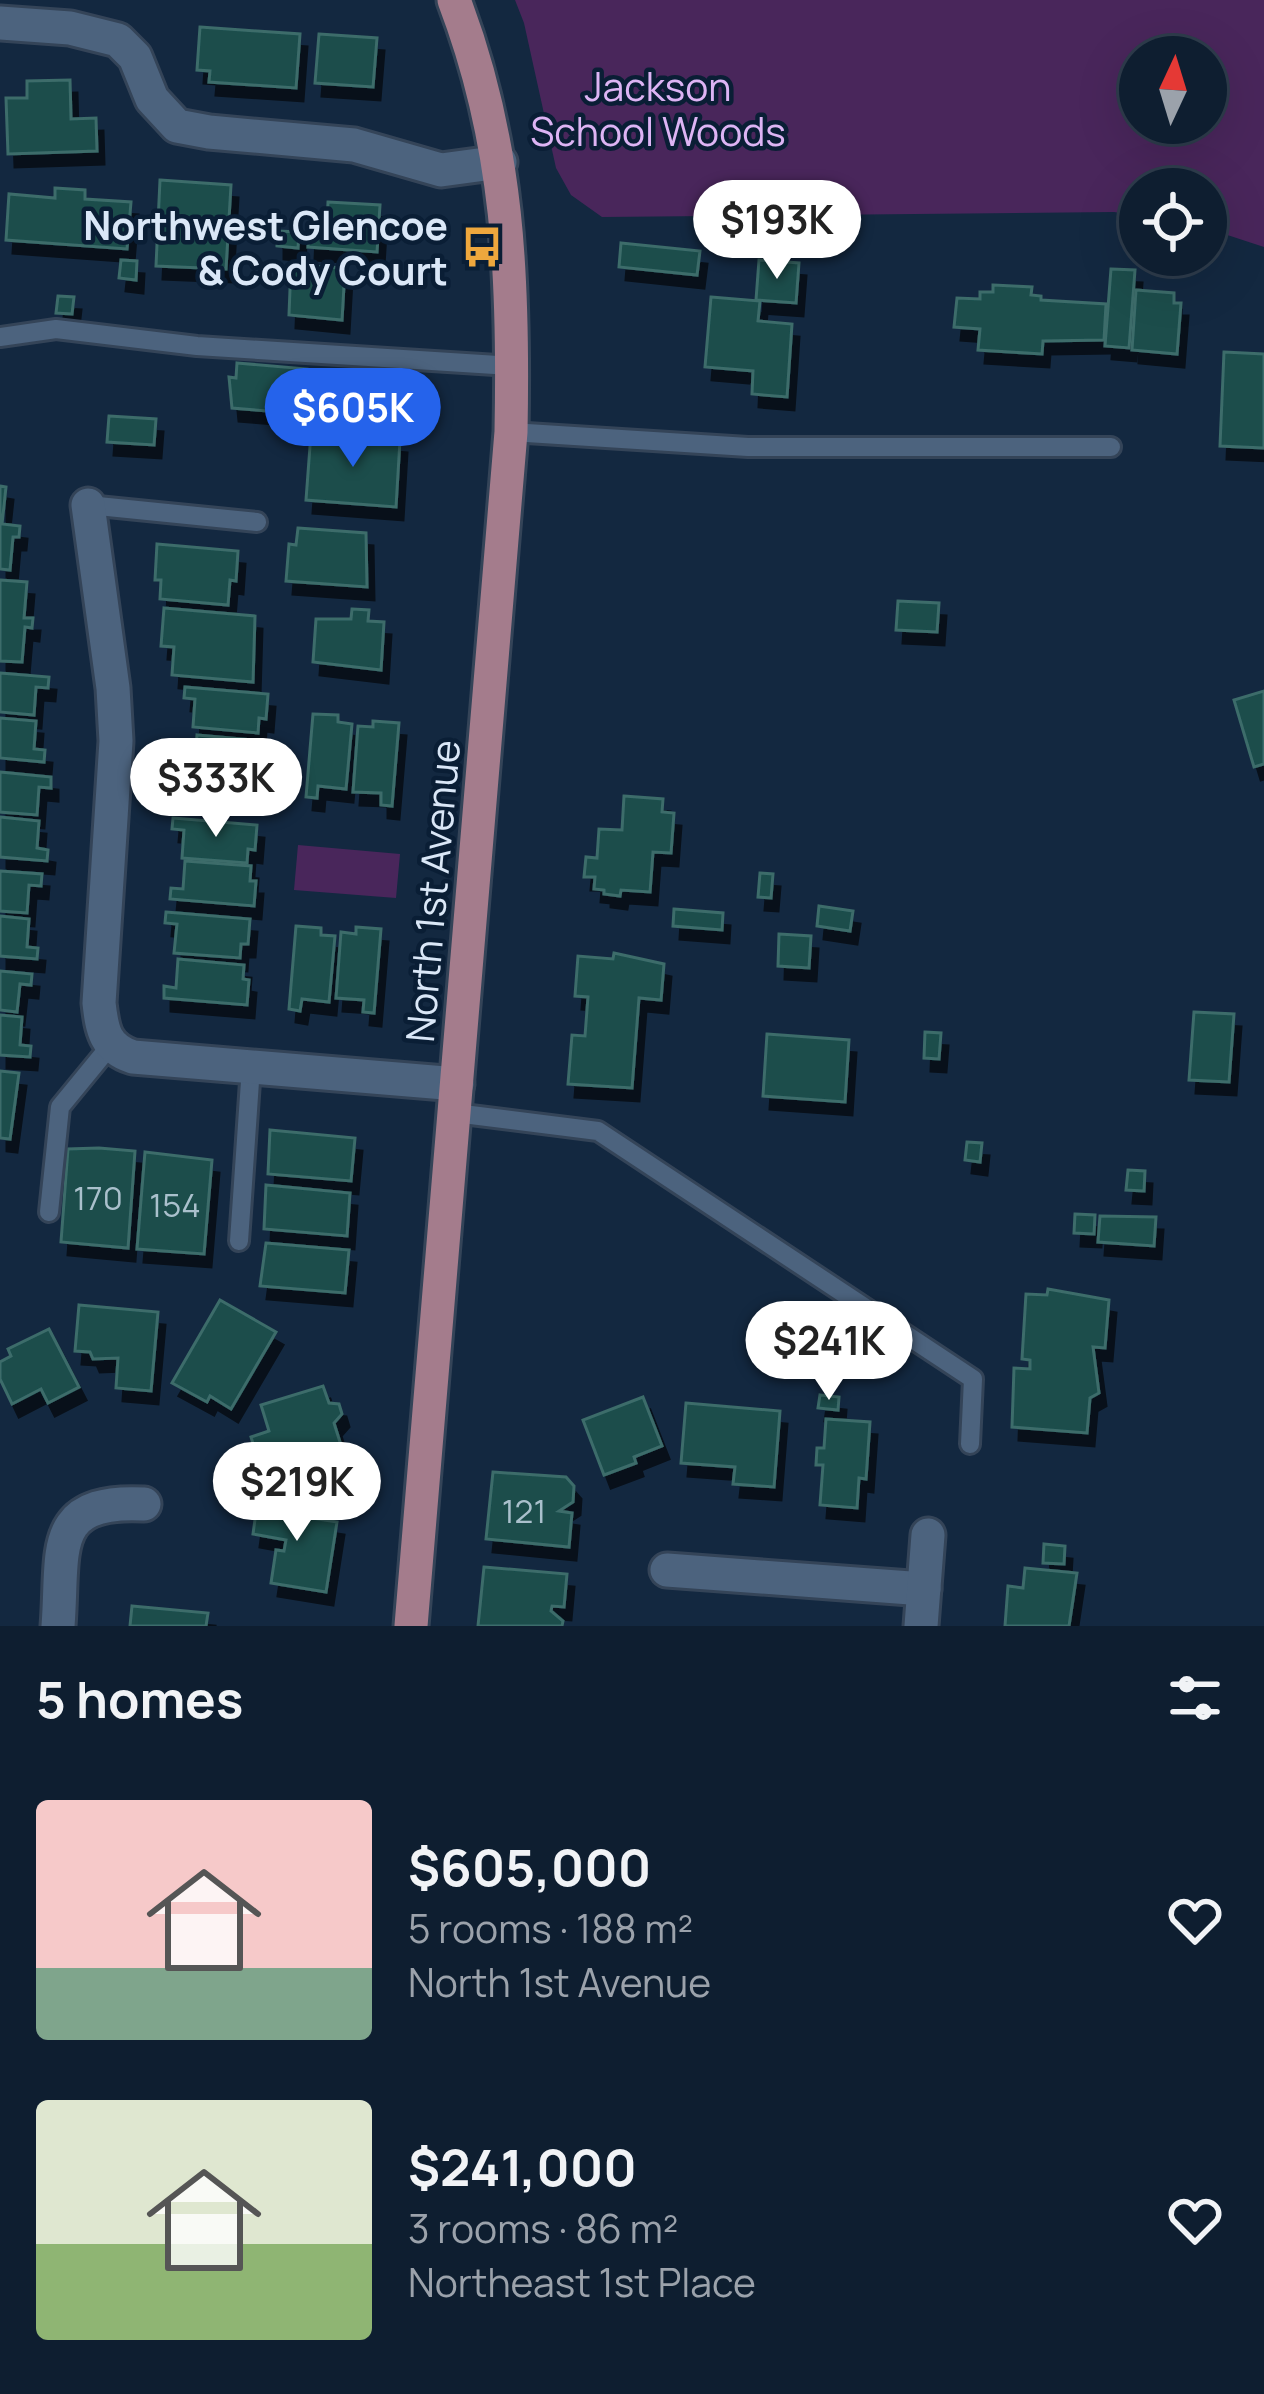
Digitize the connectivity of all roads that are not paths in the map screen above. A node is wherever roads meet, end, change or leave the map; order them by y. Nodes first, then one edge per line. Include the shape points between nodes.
1 (454, 0) edge
2 (0, 23) edge
3 (500, 162) junction
4 (0, 337) edge
5 (512, 366) junction
6 (512, 432) junction
7 (1111, 447) dead end
8 (88, 505) joint
9 (257, 522) dead end
10 (107, 1042) junction
11 (251, 1067) junction
12 (456, 1098) junction
13 (49, 1212) dead end
14 (239, 1241) dead end
15 (970, 1444) dead end
16 (143, 1504) dead end
17 (928, 1535) dead end
18 (667, 1570) dead end
19 (924, 1589) junction
20 (58, 1626) edge
21 (411, 1626) edge
22 (921, 1626) edge

1 - 3 main road, North 1st Avenue
2 - 3 street via 118,40 177,126 354,145 441,170
3 - 5 main road, North 1st Avenue
4 - 5 lane via 56,329
5 - 6 main road, North 1st Avenue
6 - 7 lane via 748,447
6 - 12 main road, North 1st Avenue
8 - 9 lane
8 - 10 street via 116,741 99,1004
10 - 11 street via 133,1057
10 - 13 lane via 60,1107
11 - 12 street
11 - 14 lane
12 - 15 lane via 598,1131 974,1379
12 - 21 main road, North 1st Avenue
16 - 20 street via 107,1502 74,1521 65,1538
17 - 19 street
18 - 19 street
19 - 22 street

